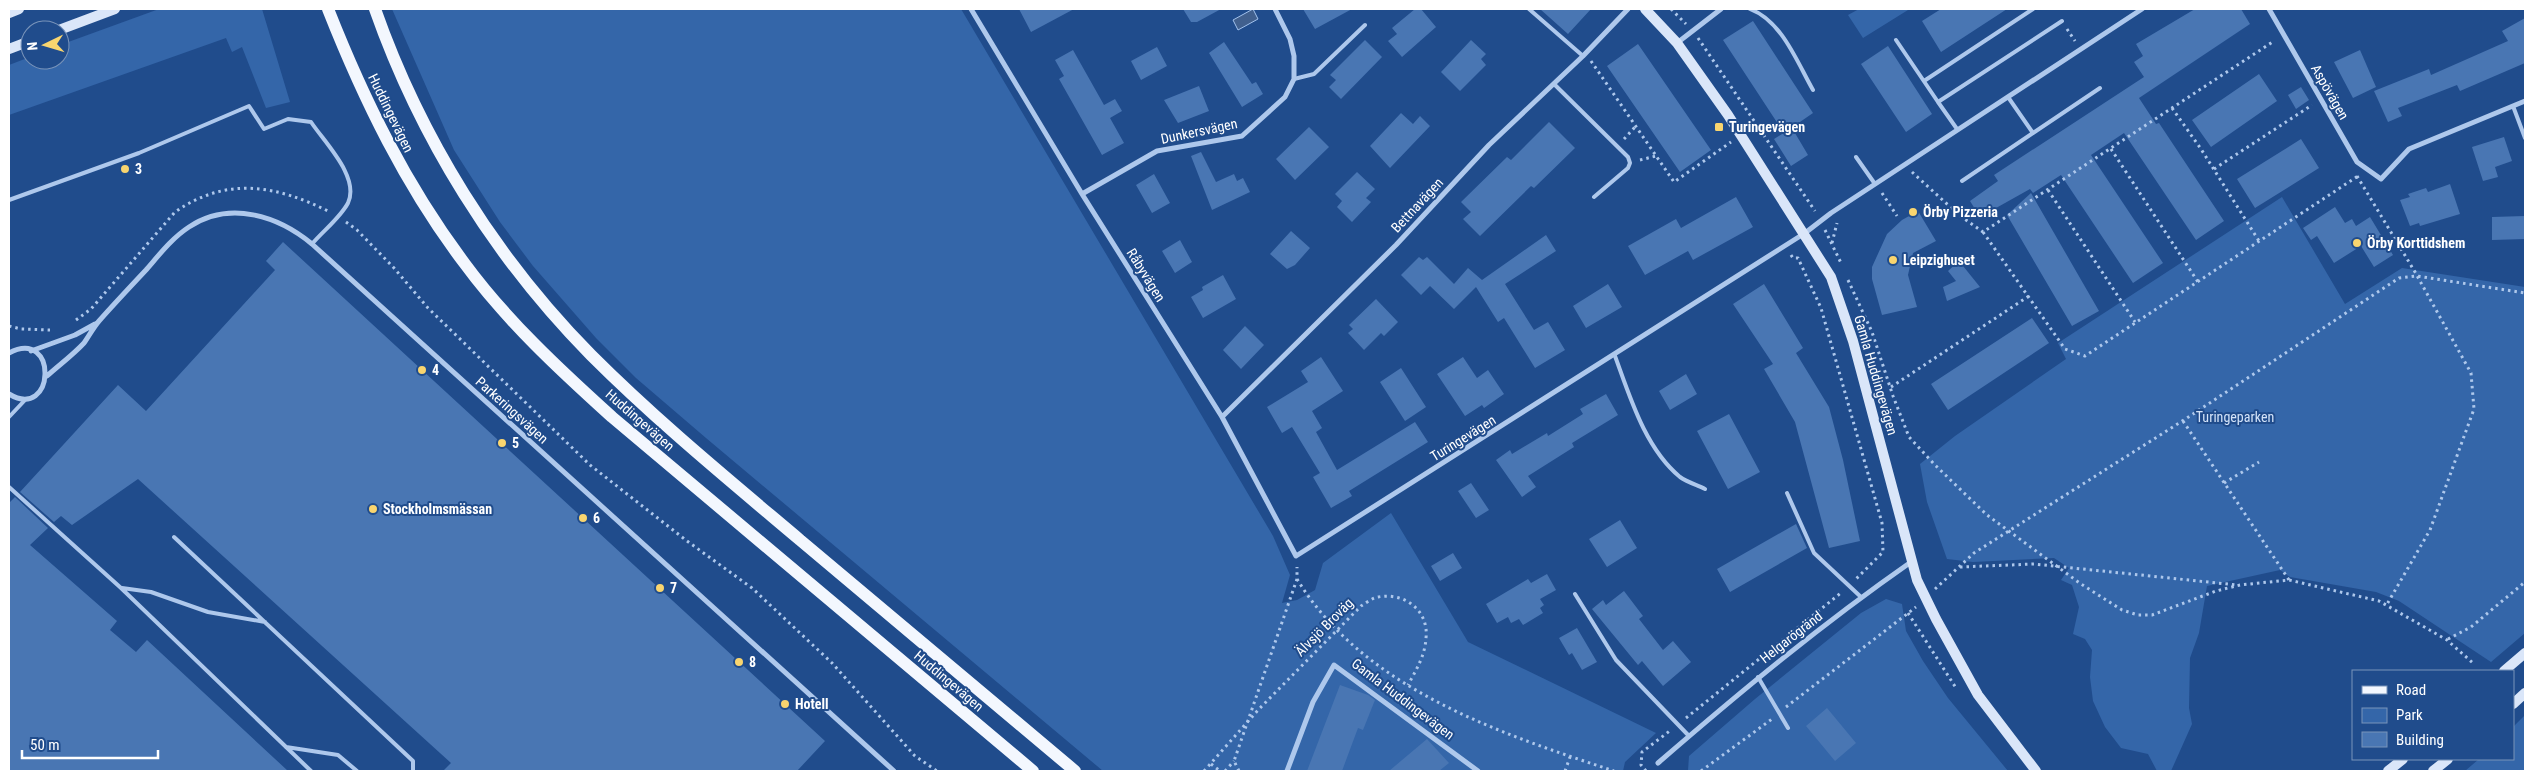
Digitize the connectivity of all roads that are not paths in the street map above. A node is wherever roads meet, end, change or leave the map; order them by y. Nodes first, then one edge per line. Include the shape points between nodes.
1 (19, 9) edge
2 (115, 9) edge
3 (328, 9) edge
4 (371, 9) edge
5 (375, 9) edge
6 (971, 9) edge
7 (1275, 9) edge
8 (1530, 9) edge
9 (1628, 9) edge
10 (1645, 9) edge
11 (1721, 9) edge
12 (1750, 9) edge
13 (2033, 9) edge
14 (2142, 9) edge
15 (2269, 9) edge
16 (9, 13) edge
17 (2062, 21) dead end
18 (380, 25) junction
19 (1365, 25) dead end
20 (70, 26) edge
21 (1896, 40) dead end
22 (1678, 43) junction
23 (1584, 55) junction
24 (1294, 79) junction
25 (1924, 82) junction
26 (1554, 84) junction
27 (2100, 88) dead end
28 (1813, 90) dead end
29 (2008, 97) junction
30 (2525, 101) edge
31 (1938, 102) junction
32 (2513, 106) junction
33 (1957, 129) junction
34 (2033, 133) junction
35 (2525, 138) edge
36 (1856, 157) dead end
37 (1962, 181) dead end
38 (1875, 184) junction
39 (1082, 194) junction
40 (1594, 197) dead end
41 (9, 200) edge
42 (1805, 233) junction
43 (312, 244) junction
44 (98, 322) junction
45 (9, 347) edge
46 (15, 350) junction
47 (31, 351) junction
48 (9, 353) edge
49 (1615, 356) junction
50 (47, 376) junction
51 (9, 394) edge
52 (27, 398) junction
53 (9, 417) edge
54 (1222, 417) junction
55 (9, 487) edge
56 (1705, 489) dead end
57 (1787, 493) dead end
58 (174, 537) dead end
59 (1296, 556) joint
60 (1912, 561) junction
61 (121, 588) junction
62 (1575, 594) dead end
63 (1861, 597) junction
64 (265, 622) junction
65 (2525, 653) edge
66 (2505, 670) edge
67 (1758, 677) junction
68 (2525, 693) edge
69 (2514, 703) edge
70 (1788, 728) dead end
71 (1689, 736) junction
72 (286, 747) junction
73 (2402, 760) edge
74 (2447, 760) edge
75 (1658, 763) dead end
76 (311, 771) edge
77 (357, 771) edge
78 (413, 771) edge
79 (894, 771) edge
80 (1033, 771) edge
81 (1075, 771) edge
82 (1287, 771) edge
83 (1478, 771) edge
84 (2036, 771) edge
85 (2388, 771) edge
86 (2433, 771) edge

1 - 16 street
2 - 20 street
3 - 80 main road, Huddingevägen via 374,116 405,176 466,266 510,317 612,417
4 - 18 street
5 - 18 main road, Huddingevägen
6 - 39 street, Råbyvägen
7 - 24 street via 1290,39
8 - 23 lane
9 - 23 street, Bettnavägen
10 - 22 street, Gamla Huddingevägen
11 - 22 street
12 - 28 lane via 1762,13 1776,26
13 - 25 lane
14 - 29 street, Turingevägen
15 - 32 street, Aspövägen via 2357,162 2381,179 2409,149
17 - 31 lane
18 - 81 main road, Huddingevägen via 410,96 470,204 540,299 590,354 712,466
19 - 24 lane via 1314,74
21 - 25 lane
22 - 42 street, Gamla Huddingevägen
23 - 26 street, Bettnavägen
24 - 39 street, Dunkersvägen via 1285,97 1242,136 1156,151
25 - 31 lane
26 - 40 lane via 1628,157 1628,168
26 - 54 street, Bettnavägen via 1489,145 1396,245
27 - 34 lane
29 - 33 street, Turingevägen
29 - 34 lane
30 - 32 street
31 - 33 lane
32 - 35 lane
33 - 38 street, Turingevägen
34 - 37 lane
36 - 38 lane
38 - 42 street, Turingevägen
39 - 54 street, Råbyvägen
41 - 43 lane via 139,153 249,106 264,129 288,119 311,122 349,175 352,190 348,202
42 - 49 street, Turingevägen
42 - 60 street, Gamla Huddingevägen via 1831,277 1852,341
43 - 44 street, Parkeringsvägen via 294,229 262,216 227,214 205,218 170,244
43 - 79 street, Parkeringsvägen
44 - 47 street, Parkeringsvägen via 68,338
44 - 50 street, Parkeringsvägen via 83,344
45 - 46 street, Parkeringsvägen
46 - 47 street, Parkeringsvägen
46 - 48 street
47 - 50 street via 43,361
49 - 56 lane via 1638,420 1663,457 1681,477
49 - 59 street, Turingevägen
50 - 52 street, Parkeringsvägen via 41,390
51 - 52 street
52 - 53 lane
54 - 59 street, Råbyvägen
55 - 61 lane
57 - 63 lane via 1814,553
58 - 64 lane
60 - 63 street, Helgarögränd
60 - 84 street, Gamla Huddingevägen via 1926,598 1978,695
61 - 64 lane via 151,592 208,612
61 - 72 lane
62 - 71 lane via 1616,660
63 - 67 street, Helgarögränd
64 - 78 lane via 413,761
65 - 66 street
67 - 70 lane
67 - 71 street, Helgarögränd
68 - 69 street
71 - 75 street, Helgarögränd
72 - 76 lane
72 - 77 lane via 338,755
73 - 85 street
74 - 86 street
82 - 83 street, Gamla Huddingevägen via 1313,702 1334,665

